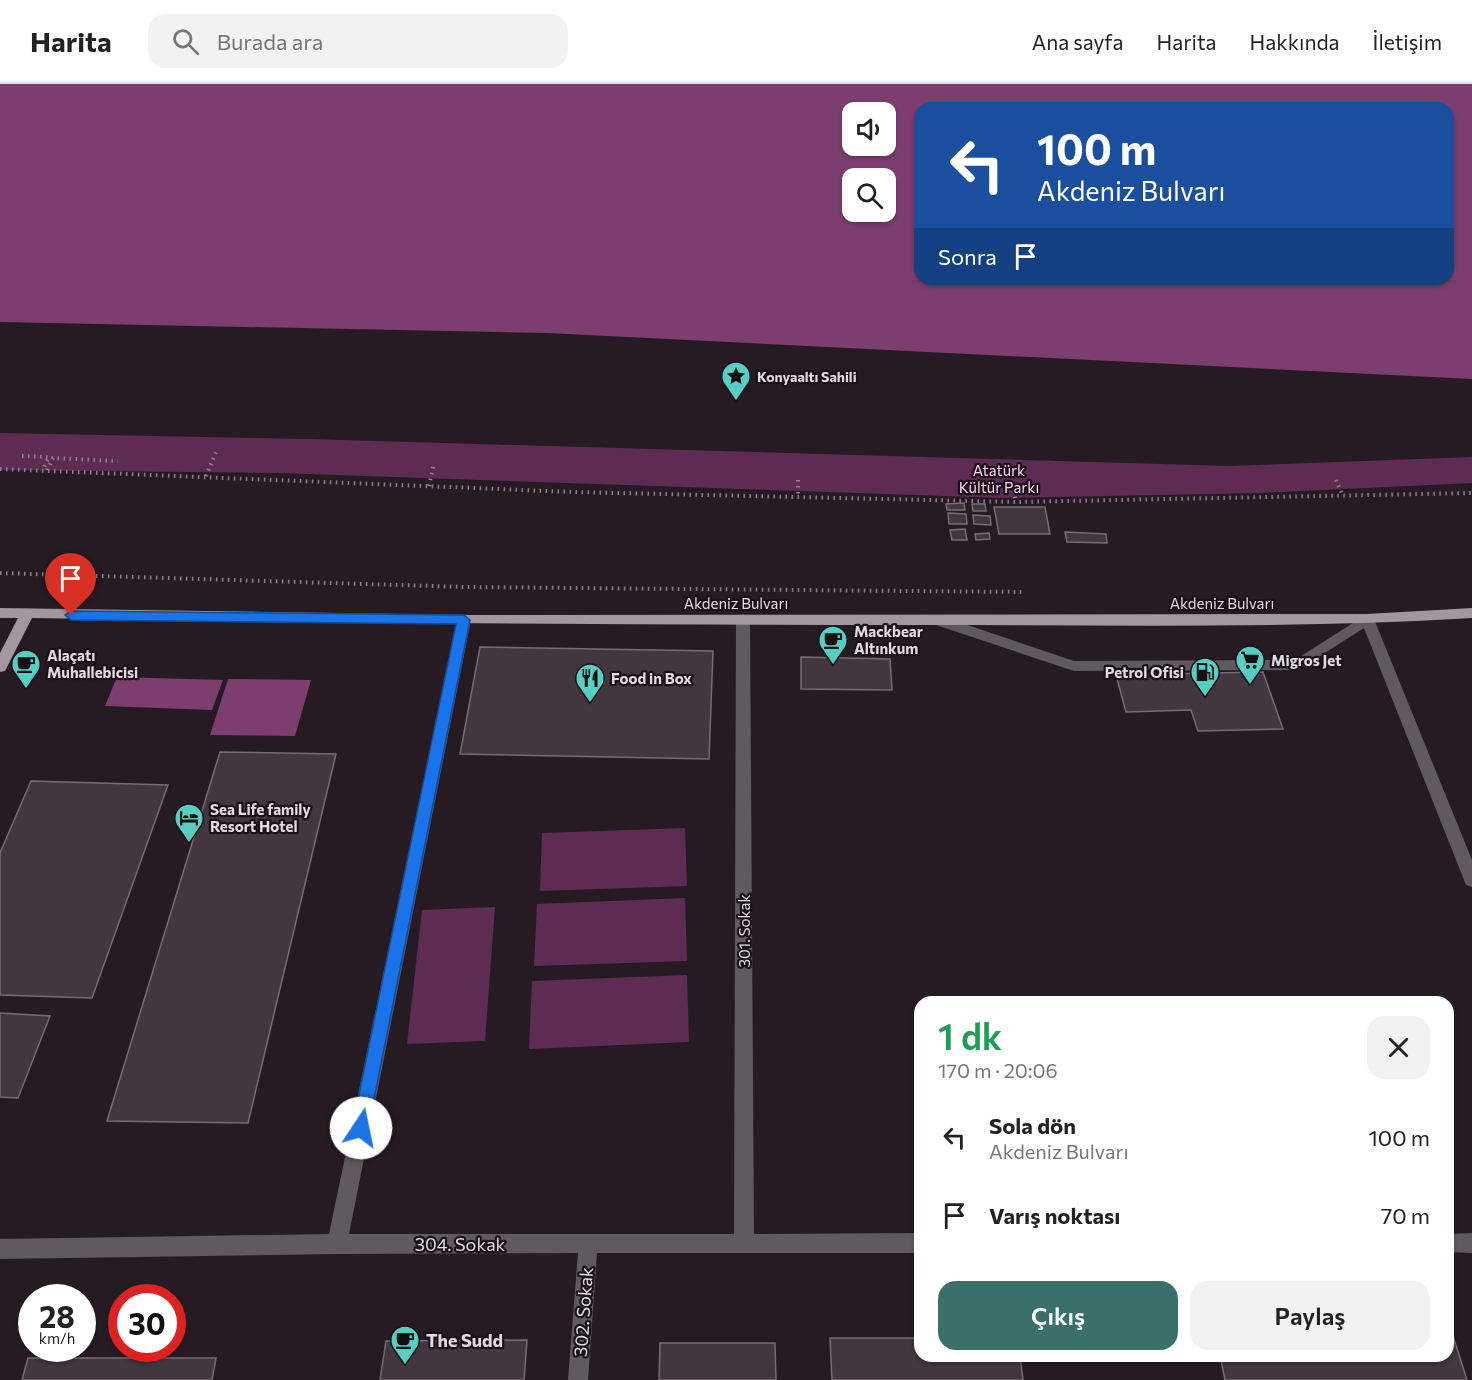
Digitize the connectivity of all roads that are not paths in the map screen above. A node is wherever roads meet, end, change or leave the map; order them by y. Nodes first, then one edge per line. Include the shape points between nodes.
1 (0, 613) edge
2 (1472, 613) edge
3 (27, 614) junction
4 (743, 619) junction
5 (1367, 619) junction
6 (464, 620) junction
7 (938, 620) junction
8 (0, 667) edge
9 (1472, 880) edge
10 (744, 1242) junction
11 (914, 1243) edge
12 (1454, 1243) edge
13 (1472, 1243) edge
14 (337, 1244) junction
15 (588, 1244) junction
16 (0, 1249) edge
17 (578, 1380) edge

1 - 3 main road, Akdeniz Bulvarı
2 - 5 main road, Akdeniz Bulvarı
3 - 6 main road, Akdeniz Bulvarı
3 - 8 main road
4 - 6 main road, Akdeniz Bulvarı
4 - 7 main road, Akdeniz Bulvarı
4 - 10 street, 301. Sokak
5 - 7 main road, Akdeniz Bulvarı
5 - 7 street via 1298,665 1098,666 1074,666
5 - 9 street
6 - 14 street
10 - 11 street, 304. Sokak
10 - 15 street, 304. Sokak
12 - 13 street
14 - 15 street, 304. Sokak
14 - 16 street, 304. Sokak
15 - 17 street, 302. Sokak

